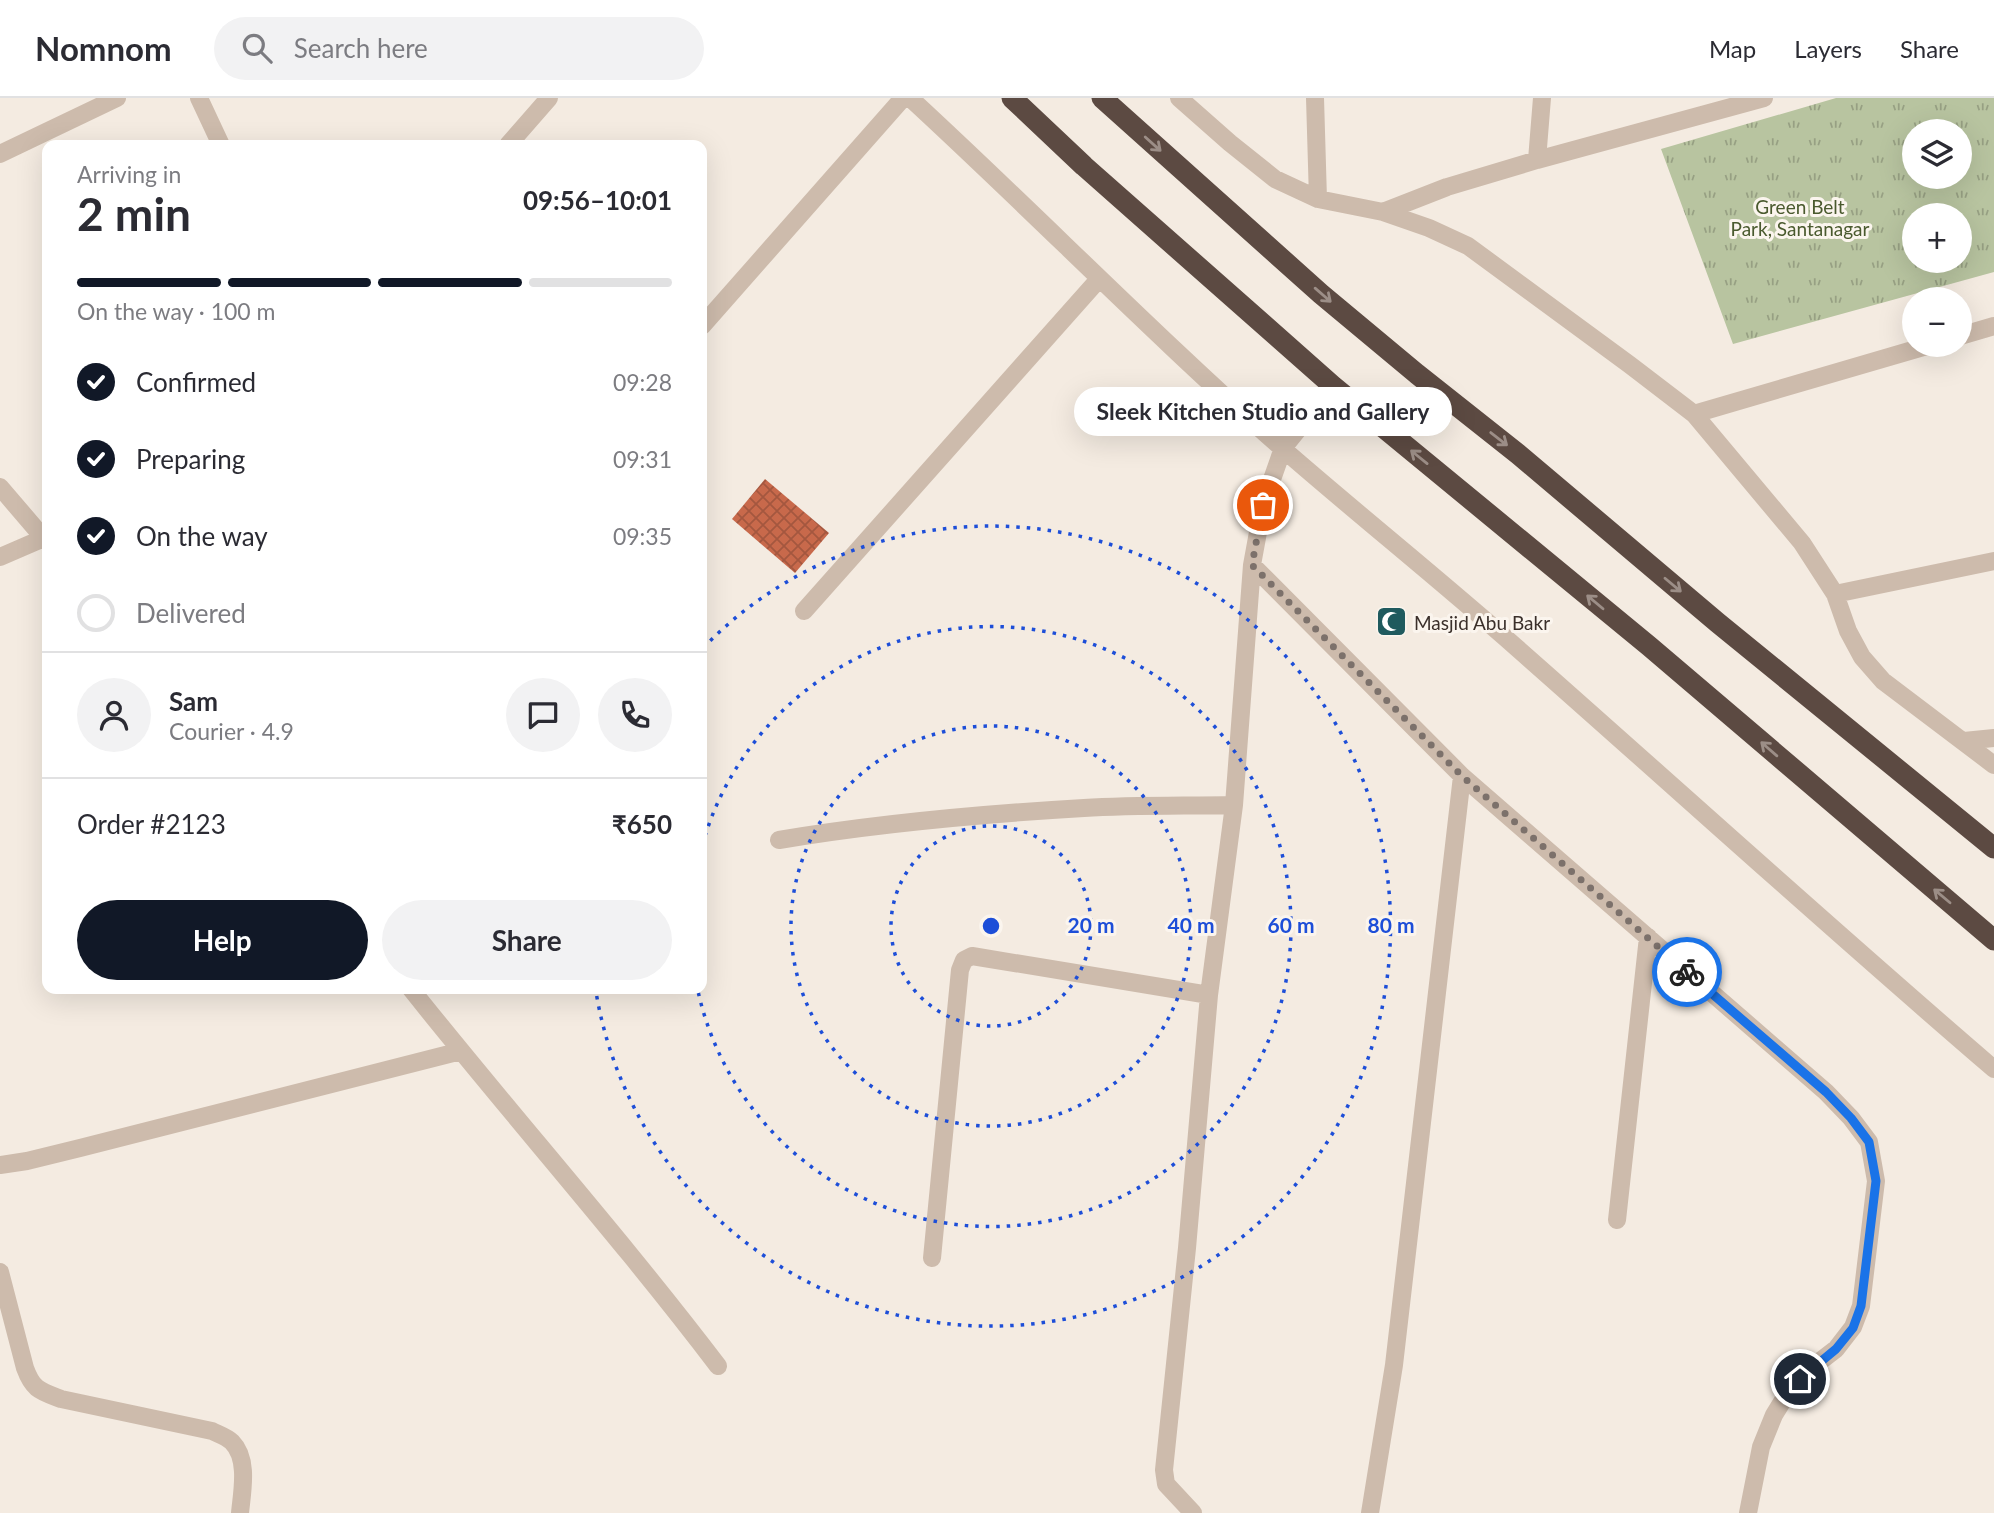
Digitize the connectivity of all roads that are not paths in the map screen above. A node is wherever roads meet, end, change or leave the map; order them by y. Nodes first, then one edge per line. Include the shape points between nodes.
1 (117, 98) edge
2 (199, 98) edge
3 (549, 98) edge
4 (903, 98) edge
5 (910, 98) edge
6 (1012, 98) edge
7 (1102, 98) edge
8 (1179, 98) edge
9 (1315, 98) edge
10 (1542, 98) edge
11 (1764, 98) edge
12 (1744, 101) edge
13 (219, 140) edge
14 (512, 140) edge
15 (0, 154) edge
16 (1537, 160) junction
17 (1318, 199) junction
18 (1383, 212) junction
19 (1099, 279) junction
20 (707, 320) edge
21 (1994, 326) edge
22 (1972, 332) edge
23 (1902, 353) edge
24 (1332, 386) junction
25 (1694, 414) junction
26 (1283, 448) junction
27 (0, 487) edge
28 (42, 535) edge
29 (42, 541) edge
30 (0, 557) edge
31 (1994, 561) edge
32 (1252, 565) junction
33 (1835, 594) junction
34 (804, 611) dead end
35 (1994, 738) edge
36 (1964, 741) junction
37 (1994, 765) edge
38 (1462, 776) junction
39 (1234, 805) junction
40 (779, 840) dead end
41 (1994, 848) edge
42 (1647, 937) junction
43 (1994, 940) edge
44 (415, 994) edge
45 (1209, 995) junction
46 (461, 1051) junction
47 (1994, 1069) edge
48 (0, 1166) edge
49 (1617, 1220) dead end
50 (932, 1258) dead end
51 (0, 1272) edge
52 (718, 1366) dead end
53 (240, 1513) edge
54 (1193, 1513) edge
55 (1370, 1513) edge
56 (1748, 1513) edge

1 - 15 street
2 - 13 street
3 - 14 street
4 - 20 street
5 - 19 street
6 - 24 highway
7 -> 41 highway via 1321,294
8 - 17 street via 1275,179
9 - 17 street
10 - 16 street
11 - 12 street
12 - 16 street
16 - 18 street
17 - 18 street
18 - 25 street via 1468,246
19 - 26 street
19 - 34 street
21 - 22 street
23 - 25 street
24 - 26 street
43 -> 24 highway via 1649,646
25 - 33 street via 1802,543
26 - 32 street via 1263,505
26 - 47 street
27 - 28 street
29 - 30 street
31 - 33 street
32 - 38 street
32 - 39 street
33 - 36 street via 1862,657 1883,681
35 - 36 street
36 - 37 street
38 - 42 street
38 - 55 street via 1394,1365
39 - 40 street via 1086,808 969,817
39 - 45 street
42 - 49 street
42 - 56 street via 1851,1118 1869,1142 1876,1181 1861,1306 1853,1328 1790,1389 1774,1415
44 - 46 street
45 - 50 street via 972,956 964,960
45 - 54 street via 1164,1470 1166,1484
46 - 48 street
46 - 52 street via 662,1291
51 - 53 street via 30,1382 61,1399 212,1431 233,1442 242,1461 244,1481

